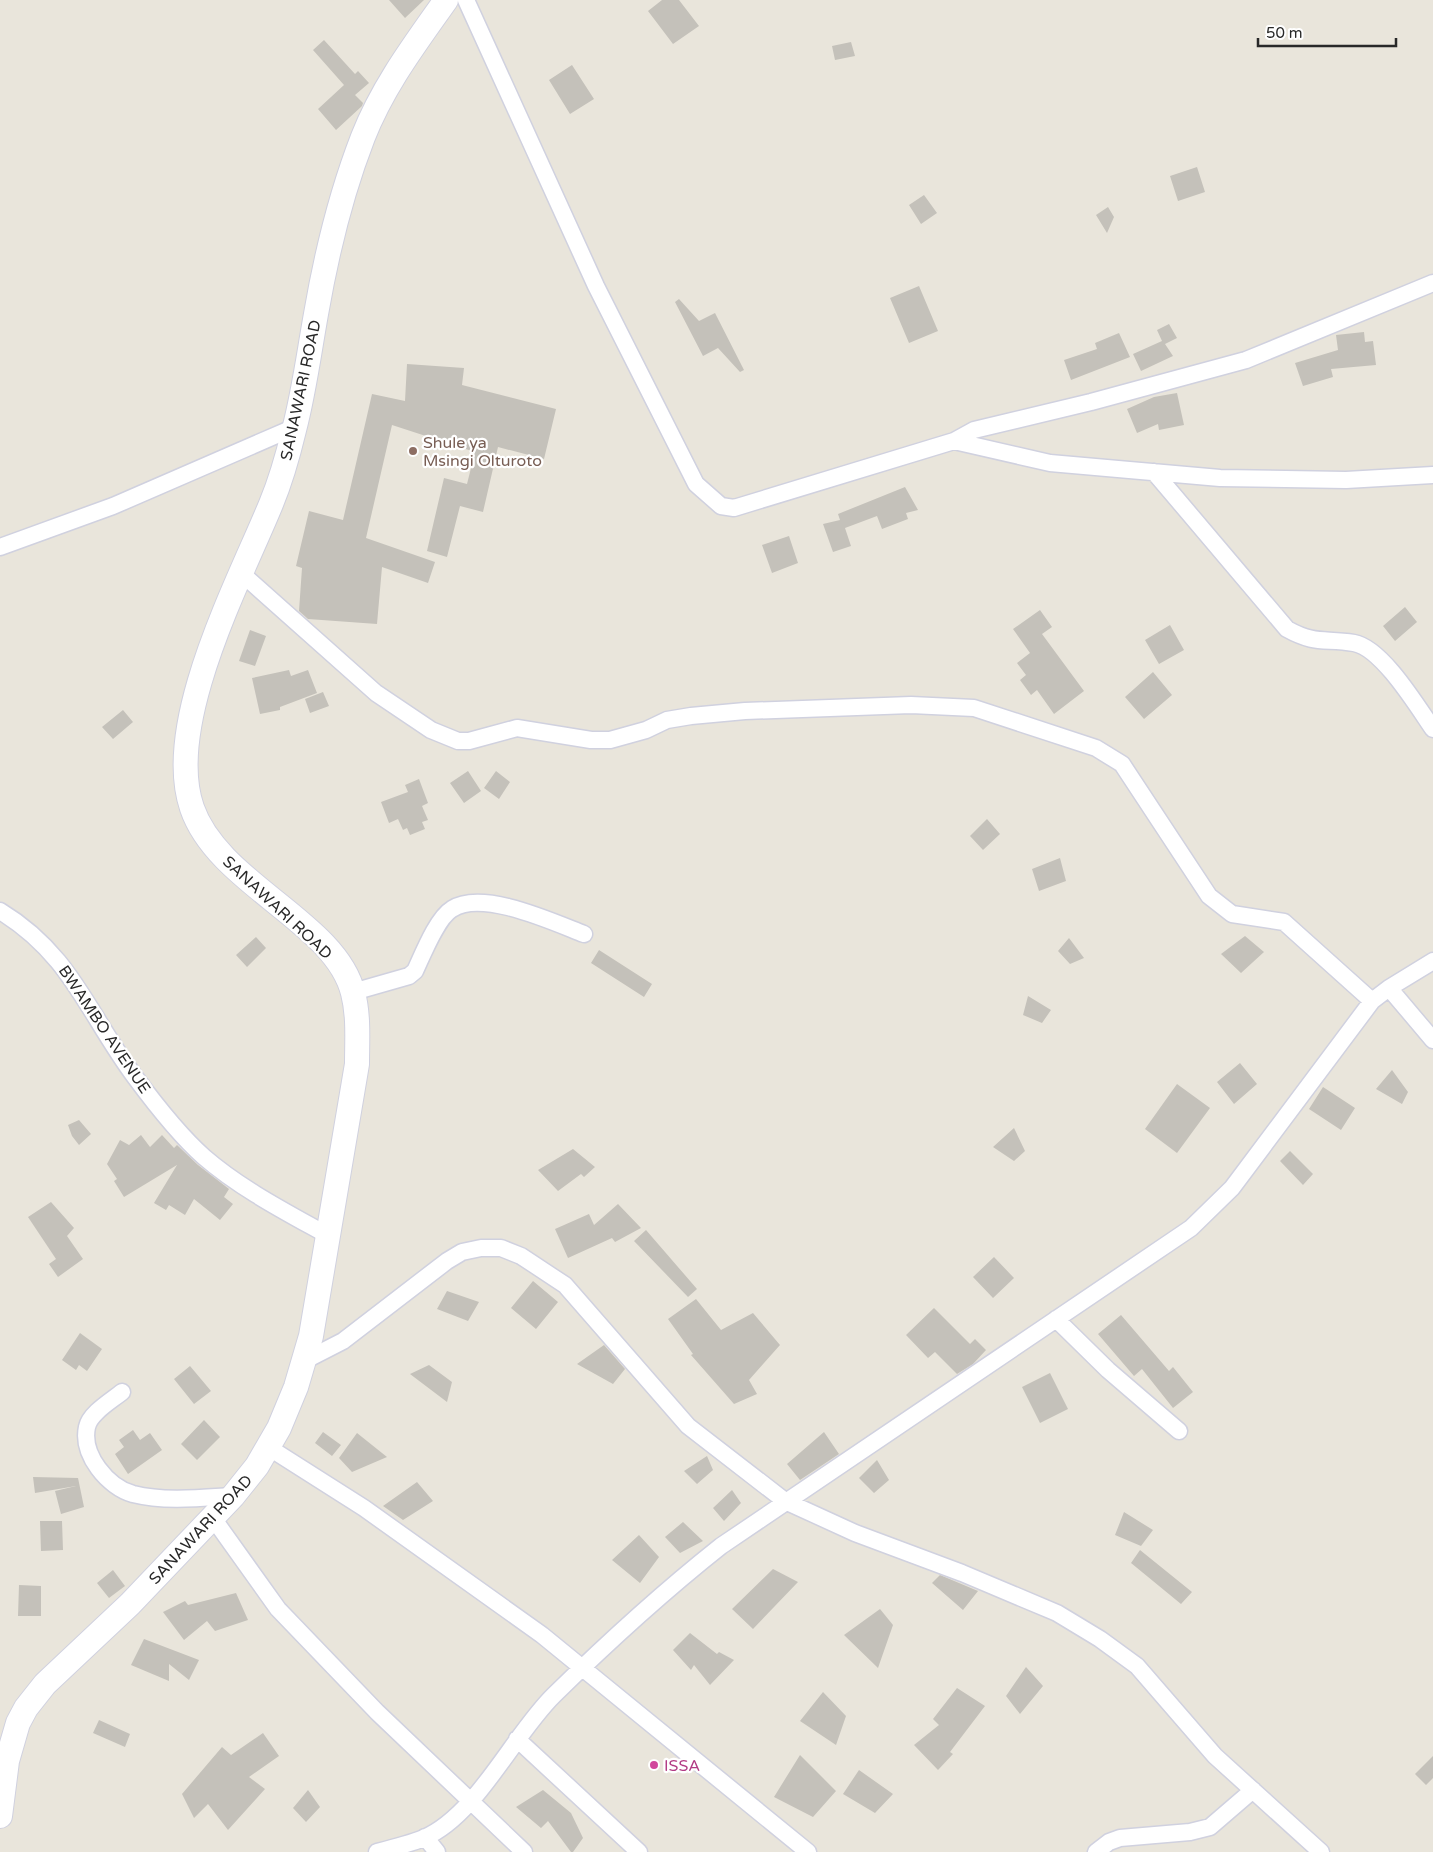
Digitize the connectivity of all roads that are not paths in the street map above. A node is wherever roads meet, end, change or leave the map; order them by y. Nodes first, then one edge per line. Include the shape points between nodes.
1 (450, 1) edge
2 (1433, 283) edge
3 (295, 427) junction
4 (954, 441) junction
5 (1154, 472) junction
6 (1433, 475) edge
7 (0, 547) edge
8 (240, 572) junction
9 (1433, 730) edge
10 (0, 911) edge
11 (584, 934) dead end
12 (1433, 961) edge
13 (1389, 988) junction
14 (353, 992) junction
15 (1372, 1001) junction
16 (1433, 1040) edge
17 (329, 1236) junction
18 (1056, 1319) junction
19 (304, 1361) junction
20 (122, 1392) dead end
21 (1179, 1431) dead end
22 (268, 1447) junction
23 (233, 1496) junction
24 (785, 1501) junction
25 (213, 1518) junction
26 (584, 1667) junction
27 (517, 1739) junction
28 (1253, 1790) junction
29 (471, 1801) junction
30 (0, 1816) edge
31 (425, 1838) junction
32 (377, 1852) edge
33 (437, 1852) edge
34 (524, 1852) edge
35 (638, 1852) edge
36 (808, 1852) edge
37 (1096, 1852) edge
38 (1322, 1852) edge

1 - 3 street, SANAWARI ROAD via 386,88 363,138 342,204 316,310
1 - 4 street via 696,484 709,498 721,506 734,508
2 - 4 street via 1246,360 974,430
3 - 7 street via 113,506
3 - 8 street, SANAWARI ROAD via 279,484
4 - 5 street via 1050,463
5 - 6 street via 1289,480
5 - 9 street via 1287,629 1310,640 1356,643 1378,656
8 - 14 street, SANAWARI ROAD via 214,638 190,729 186,772 189,798 211,843 319,941 346,975
8 - 15 street via 376,693 431,730 458,741 517,728 610,740 667,720 691,716 911,705 974,708 1096,748 1122,764 1216,903 1242,917 1284,922
10 - 17 street, BWAMBO AVENUE via 22,924 68,971 134,1076 204,1157 264,1200
11 - 14 street via 517,910 483,903 464,904 452,909 442,919 415,971
12 - 13 street
13 - 15 street
13 - 16 street
14 - 17 street, SANAWARI ROAD via 357,1064
15 - 18 street via 1232,1188 1213,1208 1191,1228
17 - 19 street, SANAWARI ROAD
18 - 21 street via 1108,1370
18 - 24 street
19 - 22 street, SANAWARI ROAD via 289,1406
19 - 24 street via 343,1342 462,1252 501,1248 521,1256 565,1285 688,1426
20 - 23 street via 94,1415 87,1426 87,1444 93,1462 121,1490 155,1497
22 - 23 street, SANAWARI ROAD
22 - 26 street via 443,1563
23 - 25 street, SANAWARI ROAD
24 - 26 street via 687,1573
24 - 28 street via 855,1533 1057,1613 1100,1639 1137,1666 1215,1756
25 - 29 street via 278,1608 377,1712
25 - 30 street, SANAWARI ROAD via 130,1604 45,1684 26,1708 9,1752
26 - 27 street via 548,1702
26 - 36 street
27 - 29 street
27 - 35 street
28 - 37 street via 1210,1827 1190,1832 1120,1838
28 - 38 street
29 - 31 street
29 - 34 street
31 - 32 street
31 - 33 street

